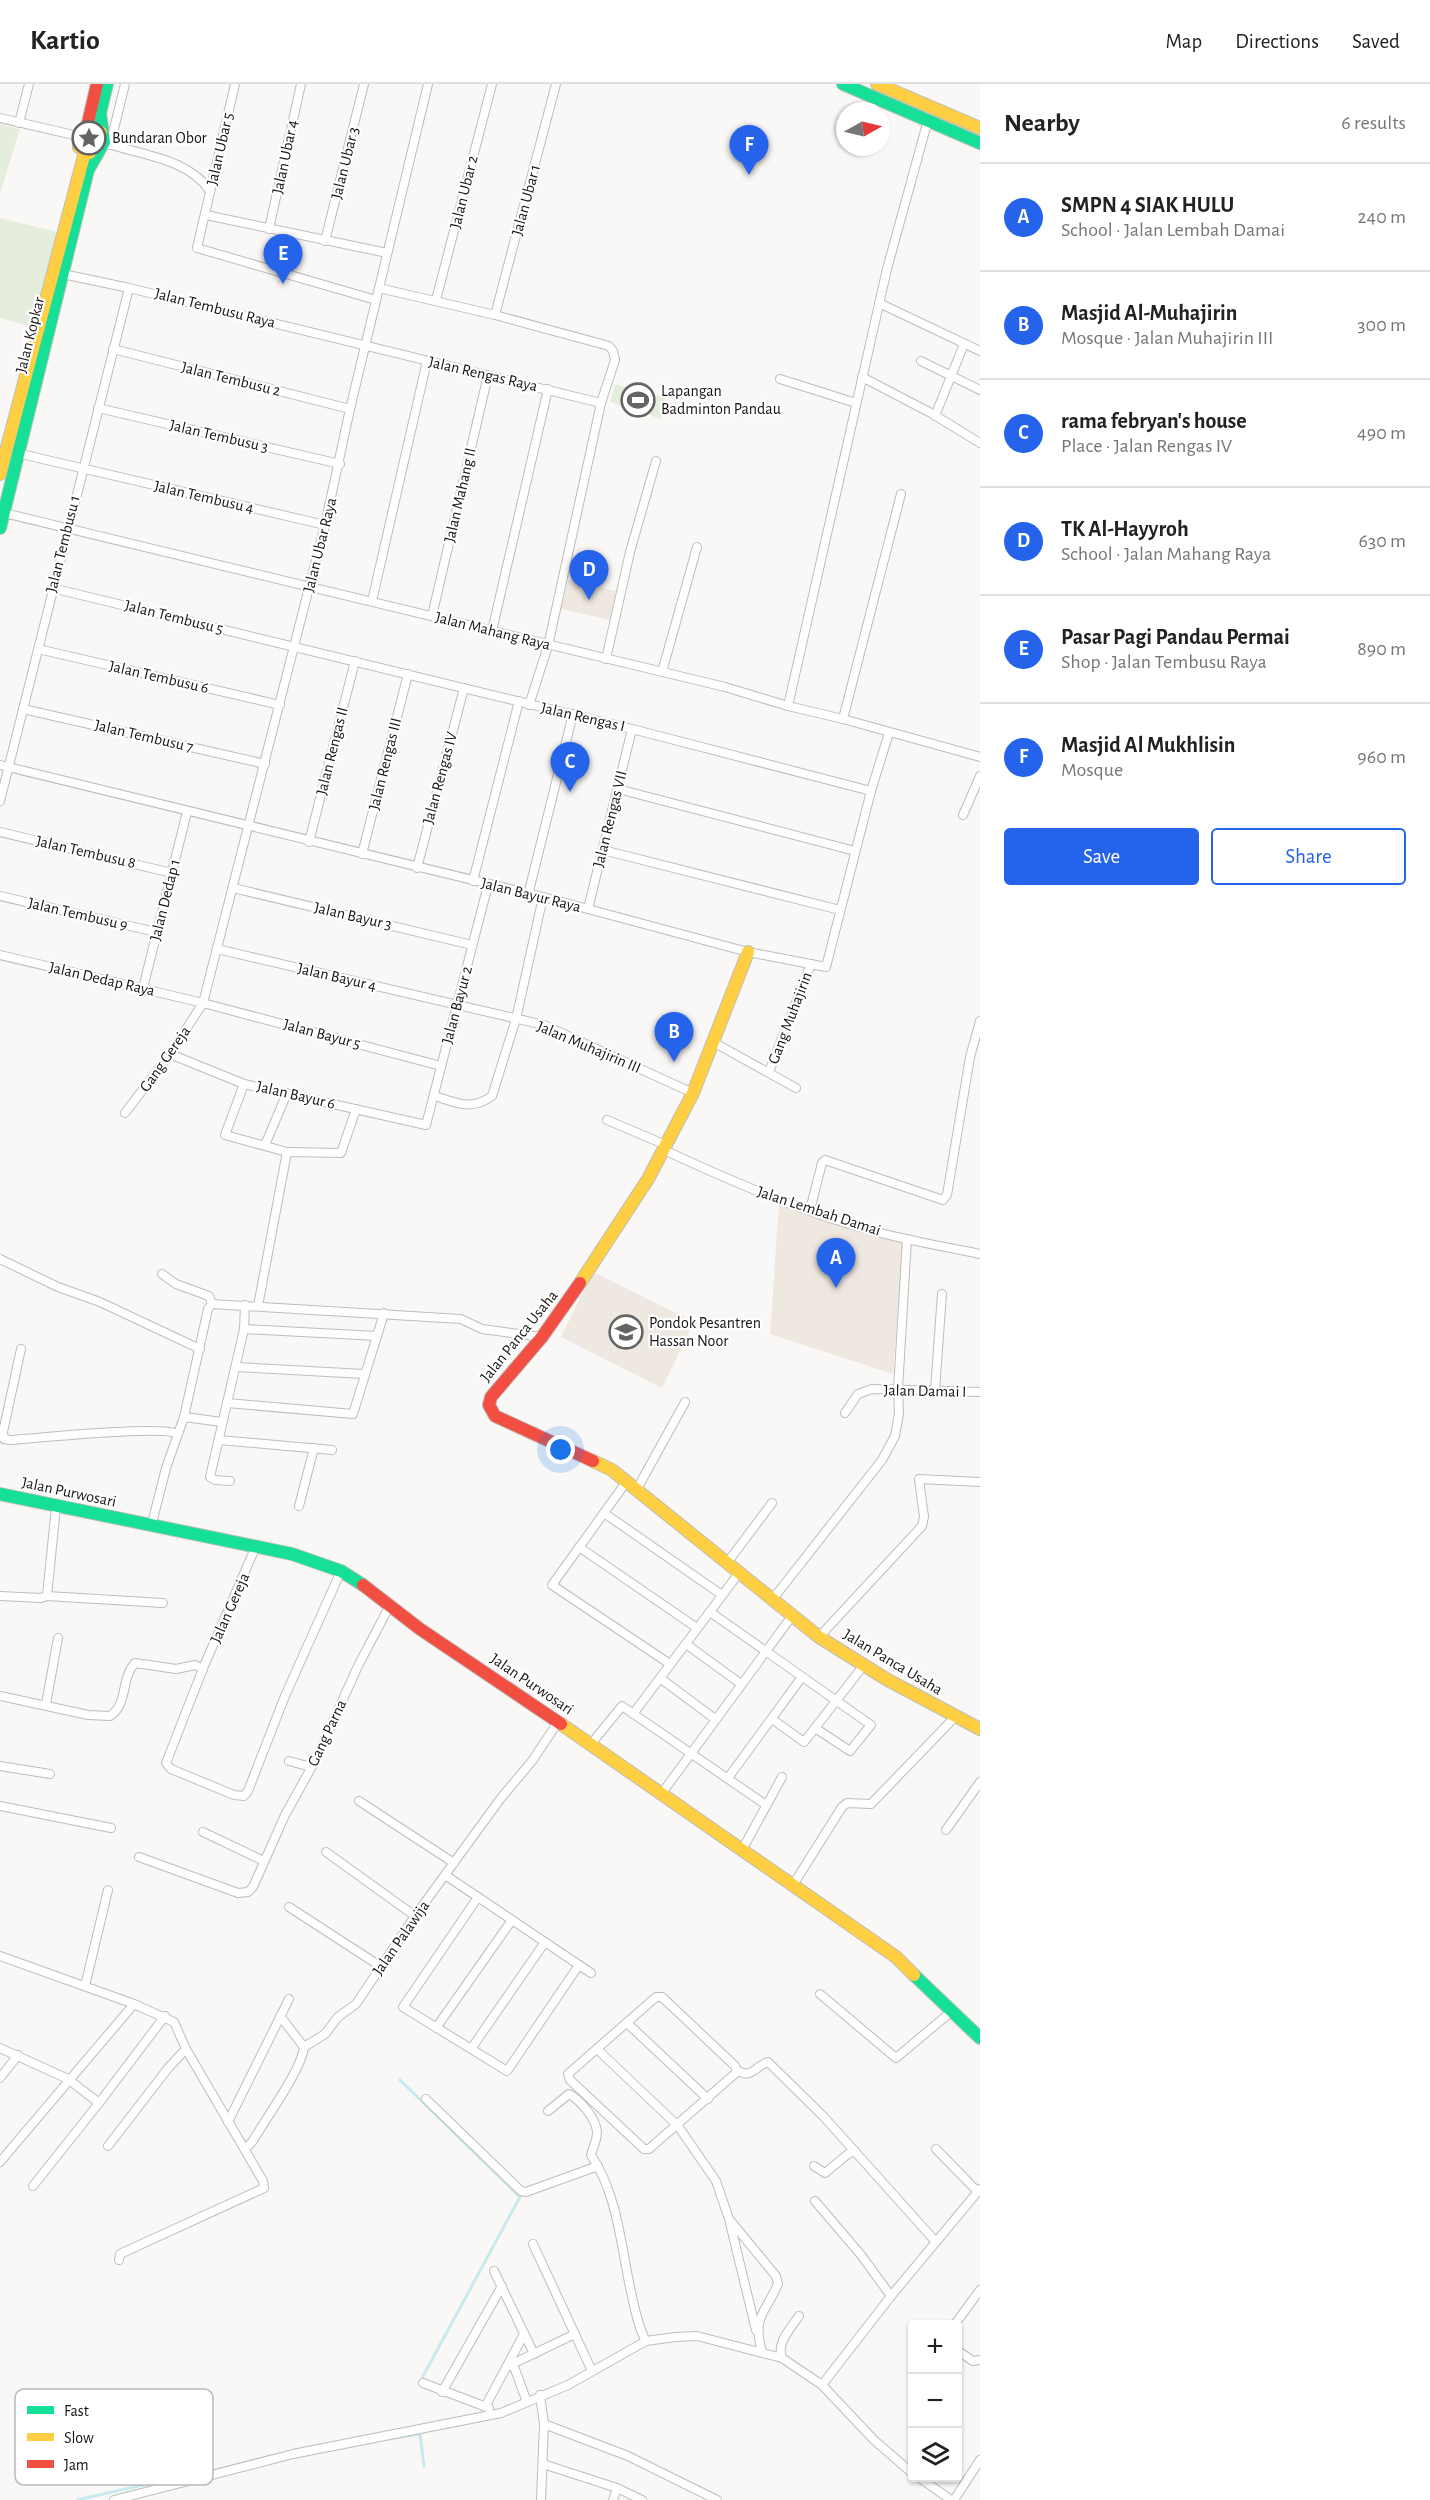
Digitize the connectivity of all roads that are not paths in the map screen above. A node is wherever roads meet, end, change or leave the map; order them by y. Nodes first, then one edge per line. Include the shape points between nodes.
1 (29, 84) edge
2 (97, 84) edge
3 (107, 84) edge
4 (125, 84) edge
5 (236, 84) edge
6 (301, 84) edge
7 (364, 84) edge
8 (428, 84) edge
9 (492, 84) edge
10 (556, 84) edge
11 (843, 84) edge
12 (885, 86) edge
13 (907, 97) junction
14 (904, 110) junction
15 (0, 118) edge
16 (928, 120) junction
17 (19, 123) junction
18 (980, 128) edge
19 (83, 131) junction
20 (980, 143) edge
21 (99, 145) junction
22 (210, 191) junction
23 (206, 215) junction
24 (269, 229) junction
25 (326, 241) junction
26 (387, 253) junction
27 (63, 274) junction
28 (129, 288) junction
29 (379, 288) junction
30 (376, 300) junction
31 (436, 300) junction
32 (879, 303) junction
33 (495, 315) junction
34 (964, 344) junction
35 (366, 347) junction
36 (113, 349) junction
37 (980, 351) edge
38 (427, 361) junction
39 (921, 361) dead end
40 (488, 375) junction
41 (951, 375) junction
42 (862, 377) junction
43 (780, 379) dead end
44 (548, 389) junction
45 (980, 390) edge
46 (601, 403) junction
47 (856, 403) junction
48 (98, 408) junction
49 (350, 409) junction
50 (935, 416) junction
51 (980, 443) edge
52 (17, 453) junction
53 (656, 461) dead end
54 (340, 464) junction
55 (82, 469) junction
56 (0, 474) edge
57 (901, 494) dead end
58 (2, 512) edge
59 (325, 525) junction
60 (0, 528) edge
61 (68, 528) junction
62 (697, 547) dead end
63 (52, 588) junction
64 (309, 588) junction
65 (372, 601) junction
66 (432, 616) junction
67 (492, 631) junction
68 (548, 646) junction
69 (295, 647) junction
70 (38, 649) junction
71 (606, 659) junction
72 (355, 661) junction
73 (662, 672) junction
74 (408, 674) junction
75 (464, 688) junction
76 (519, 701) junction
77 (280, 705) junction
78 (529, 705) junction
79 (788, 706) junction
80 (23, 709) junction
81 (573, 714) junction
82 (843, 719) junction
83 (632, 729) junction
84 (889, 733) junction
85 (980, 757) edge
86 (265, 764) junction
87 (4, 766) edge
88 (980, 776) edge
89 (618, 789) junction
90 (871, 790) junction
91 (0, 801) edge
92 (187, 812) junction
93 (963, 814) dead end
94 (249, 827) junction
95 (0, 832) edge
96 (309, 842) junction
97 (603, 850) junction
98 (855, 851) junction
99 (362, 855) junction
100 (417, 868) junction
101 (172, 873) junction
102 (473, 881) junction
103 (488, 885) junction
104 (233, 888) junction
105 (528, 894) junction
106 (0, 896) edge
107 (543, 897) junction
108 (588, 909) junction
109 (840, 910) junction
110 (156, 932) junction
111 (472, 945) junction
112 (217, 950) junction
113 (748, 952) junction
114 (0, 955) edge
115 (811, 964) junction
116 (143, 988) junction
117 (203, 1003) junction
118 (457, 1005) junction
119 (516, 1019) junction
120 (980, 1021) edge
121 (712, 1042) junction
122 (170, 1054) junction
123 (441, 1066) junction
124 (769, 1072) junction
125 (244, 1084) junction
126 (796, 1088) dead end
127 (287, 1093) junction
128 (693, 1094) junction
129 (435, 1096) junction
130 (356, 1109) junction
131 (126, 1113) dead end
132 (607, 1120) dead end
133 (426, 1125) joint
134 (265, 1145) junction
135 (665, 1148) junction
136 (287, 1152) junction
137 (810, 1210) junction
138 (907, 1239) junction
139 (980, 1254) edge
140 (0, 1259) edge
141 (162, 1274) dead end
142 (942, 1294) dead end
143 (212, 1304) junction
144 (245, 1305) junction
145 (258, 1306) junction
146 (384, 1313) junction
147 (244, 1329) junction
148 (377, 1336) junction
149 (542, 1337) junction
150 (21, 1349) dead end
151 (200, 1349) junction
152 (236, 1367) junction
153 (364, 1374) junction
154 (898, 1389) junction
155 (935, 1390) junction
156 (980, 1392) edge
157 (686, 1402) dead end
158 (227, 1403) junction
159 (845, 1413) dead end
160 (184, 1417) junction
161 (222, 1422) junction
162 (178, 1434) junction
163 (219, 1440) junction
164 (314, 1449) junction
165 (332, 1450) dead end
166 (230, 1481) dead end
167 (980, 1482) edge
168 (632, 1485) junction
169 (0, 1494) edge
170 (772, 1503) dead end
171 (299, 1506) dead end
172 (56, 1508) junction
173 (604, 1513) junction
174 (152, 1527) junction
175 (256, 1546) junction
176 (579, 1547) junction
177 (727, 1563) junction
178 (341, 1571) junction
179 (739, 1573) junction
180 (722, 1595) junction
181 (0, 1596) edge
182 (47, 1596) junction
183 (772, 1600) junction
184 (163, 1603) dead end
185 (390, 1605) junction
186 (710, 1612) junction
187 (792, 1616) junction
188 (697, 1628) junction
189 (819, 1637) junction
190 (58, 1638) dead end
191 (686, 1644) junction
192 (766, 1651) junction
193 (670, 1664) junction
194 (864, 1665) junction
195 (203, 1669) junction
196 (802, 1677) junction
197 (660, 1678) junction
198 (741, 1684) junction
199 (0, 1696) edge
200 (837, 1700) junction
201 (46, 1704) junction
202 (633, 1714) junction
203 (956, 1717) junction
204 (715, 1719) junction
205 (772, 1719) junction
206 (558, 1722) junction
207 (815, 1728) junction
208 (980, 1729) edge
209 (591, 1744) junction
210 (690, 1752) junction
211 (289, 1761) dead end
212 (0, 1766) edge
213 (311, 1767) junction
214 (50, 1774) dead end
215 (782, 1777) dead end
216 (728, 1778) junction
217 (980, 1782) edge
218 (662, 1793) junction
219 (359, 1801) dead end
220 (766, 1805) junction
221 (0, 1806) edge
222 (111, 1828) dead end
223 (946, 1830) dead end
224 (203, 1832) dead end
225 (742, 1850) junction
226 (326, 1852) dead end
227 (139, 1857) dead end
228 (264, 1861) junction
229 (454, 1863) junction
230 (445, 1875) junction
231 (793, 1885) junction
232 (108, 1890) dead end
233 (477, 1897) junction
234 (289, 1907) dead end
235 (415, 1916) junction
236 (512, 1920) junction
237 (545, 1942) junction
238 (0, 1956) edge
239 (579, 1965) junction
240 (380, 1966) junction
241 (591, 1973) dead end
242 (85, 1986) junction
243 (820, 1995) dead end
244 (290, 1999) dead end
245 (134, 2004) junction
246 (952, 2011) junction
247 (165, 2016) junction
248 (280, 2016) junction
249 (627, 2023) junction
250 (436, 2028) junction
251 (980, 2038) edge
252 (304, 2047) junction
253 (0, 2048) edge
254 (186, 2049) junction
255 (471, 2049) junction
256 (597, 2049) junction
257 (18, 2055) junction
258 (737, 2070) junction
259 (0, 2078) edge
260 (68, 2079) junction
261 (426, 2099) dead end
262 (708, 2099) junction
263 (99, 2103) junction
264 (548, 2111) dead end
265 (228, 2121) junction
266 (678, 2126) junction
267 (108, 2146) dead end
268 (245, 2149) junction
269 (936, 2149) dead end
270 (855, 2151) junction
271 (0, 2162) edge
272 (598, 2166) junction
273 (814, 2166) dead end
274 (33, 2186) dead end
275 (979, 2190) edge
276 (815, 2201) dead end
277 (729, 2218) junction
278 (936, 2242) junction
279 (533, 2244) dead end
280 (119, 2260) dead end
281 (494, 2271) dead end
282 (502, 2286) junction
283 (980, 2290) edge
284 (891, 2296) junction
285 (799, 2316) dead end
286 (959, 2320) edge
287 (757, 2333) junction
288 (524, 2334) junction
289 (575, 2334) junction
290 (646, 2341) junction
291 (762, 2352) junction
292 (534, 2354) junction
293 (962, 2354) edge
294 (782, 2358) junction
295 (980, 2361) edge
296 (509, 2365) junction
297 (592, 2371) junction
298 (423, 2383) dead end
299 (822, 2385) junction
300 (442, 2392) junction
301 (540, 2395) junction
302 (527, 2402) junction
303 (485, 2407) junction
304 (501, 2413) junction
305 (544, 2424) junction
306 (980, 2460) edge
307 (543, 2464) junction
308 (908, 2469) edge
309 (213, 2475) edge
310 (926, 2482) edge
311 (172, 2485) edge
312 (617, 2488) junction
313 (114, 2500) edge
314 (541, 2500) edge
315 (613, 2500) edge
316 (642, 2500) edge
317 (717, 2500) edge
318 (952, 2500) edge

1 - 17 street
2 - 19 street
3 - 21 street via 100,113
4 - 21 street
5 - 22 street, Jalan Ubar 5
6 - 24 street, Jalan Ubar 4
7 - 25 street, Jalan Ubar 3
8 - 26 street, Jalan Ubar Raya
9 - 31 street, Jalan Ubar 2
10 - 33 street, Jalan Ubar 1
11 - 14 street
12 - 13 street
13 - 14 street
13 - 18 street
14 - 16 street
15 - 17 street
16 - 20 street
16 - 32 street
17 - 19 street
19 - 21 street via 95,128
19 - 21 street via 78,143
21 - 22 street via 187,170 196,174
21 - 27 street, Jalan Kopkar via 88,170
21 - 56 street, Jalan Kopkar
22 - 23 street, Jalan Ubar 5
23 - 24 street
23 - 30 street, Jalan Ubar 5 via 199,250
24 - 25 street
25 - 26 street
26 - 29 street, Jalan Ubar Raya
27 - 28 street, Jalan Tembusu Raya
27 - 52 street, Jalan Kopkar
28 - 35 street, Jalan Tembusu Raya
28 - 36 street, Jalan Tembusu 1
29 - 30 street, Jalan Ubar Raya
29 - 31 street
30 - 35 street, Jalan Ubar Raya
31 - 33 street
32 - 34 street
32 - 42 street
33 - 46 street via 609,346 615,360
34 - 37 street
34 - 41 street
35 - 38 street, Jalan Rengas Raya
35 - 49 street, Jalan Ubar Raya
36 - 48 street, Jalan Tembusu 1
36 - 49 street, Jalan Tembusu 2
38 - 40 street, Jalan Rengas Raya
38 - 65 street
39 - 41 street
40 - 44 street, Jalan Rengas Raya
40 - 66 street, Jalan Mahang II
41 - 45 street
41 - 50 street
42 - 47 street
42 - 50 street
43 - 47 street
44 - 46 street, Jalan Rengas Raya
44 - 67 street
46 - 68 street
47 - 79 street
48 - 54 street, Jalan Tembusu 3
48 - 55 street, Jalan Tembusu 1
49 - 54 street, Jalan Ubar Raya
50 - 51 street
52 - 55 street, Jalan Tembusu 4
52 - 58 street, Jalan Kopkar
53 - 71 street
54 - 59 street, Jalan Ubar Raya
55 - 59 street, Jalan Tembusu 4
55 - 61 street, Jalan Tembusu 1
57 - 82 street
58 - 60 street, Jalan Kopkar
58 - 61 street, Jalan Mahang Raya
59 - 64 street, Jalan Ubar Raya
61 - 63 street, Jalan Tembusu 1
61 - 64 street, Jalan Mahang Raya
62 - 73 street
63 - 69 street, Jalan Tembusu 5
63 - 70 street, Jalan Tembusu 1
64 - 65 street, Jalan Mahang Raya
64 - 69 street, Jalan Ubar Raya
65 - 66 street, Jalan Mahang Raya
66 - 67 street, Jalan Mahang Raya
67 - 68 street, Jalan Mahang Raya
68 - 71 street, Jalan Mahang Raya
68 - 78 street
69 - 72 street, Jalan Rengas I
69 - 77 street, Jalan Ubar Raya
70 - 77 street, Jalan Tembusu 6
70 - 80 street, Jalan Tembusu 1
71 - 73 street, Jalan Mahang Raya
72 - 74 street, Jalan Rengas I
72 - 96 street, Jalan Rengas II
73 - 79 street, Jalan Mahang Raya
74 - 75 street, Jalan Rengas I
74 - 99 street, Jalan Rengas III
75 - 76 street, Jalan Rengas I
75 - 100 street, Jalan Rengas IV
76 - 78 street, Jalan Rengas I
76 - 102 street
77 - 86 street, Jalan Ubar Raya
78 - 81 street, Jalan Rengas I
79 - 82 street, Jalan Mahang Raya
80 - 86 street, Jalan Tembusu 7
80 - 87 street, Jalan Tembusu 1
81 - 83 street, Jalan Rengas I
81 - 105 street
82 - 84 street, Jalan Mahang Raya
83 - 89 street, Jalan Rengas VII
83 - 90 street, Jalan Rengas I
84 - 85 street, Jalan Mahang Raya
84 - 90 street
86 - 94 street, Jalan Ubar Raya
87 - 91 street, Jalan Tembusu 1
87 - 92 street, Jalan Bayur Raya
88 - 93 street
89 - 97 street, Jalan Rengas VII
89 - 98 street
90 - 98 street
92 - 94 street, Jalan Bayur Raya
92 - 101 street, Jalan Dedap 1
94 - 96 street, Jalan Bayur Raya
94 - 104 street, Jalan Ubar Raya
95 - 101 street, Jalan Tembusu 8
96 - 99 street, Jalan Bayur Raya
97 - 108 street, Jalan Rengas VII
97 - 109 street
98 - 109 street
99 - 100 street, Jalan Bayur Raya
100 - 102 street, Jalan Bayur Raya
101 - 110 street, Jalan Dedap 1
102 - 103 street, Jalan Bayur Raya
103 - 105 street, Jalan Bayur Raya
103 - 111 street, Jalan Bayur 2
104 - 111 street, Jalan Bayur 3
104 - 112 street, Jalan Ubar Raya
105 - 107 street, Jalan Bayur Raya
106 - 110 street, Jalan Tembusu 9
107 - 108 street, Jalan Bayur Raya
107 - 119 street
108 - 113 street, Jalan Bayur Raya
109 - 115 street via 826,967
110 - 116 street, Jalan Dedap 1
111 - 118 street, Jalan Bayur 2
112 - 117 street, Jalan Ubar Raya
112 - 118 street, Jalan Bayur 4
113 - 115 street, Jalan Bayur Raya
113 - 121 street, Jalan Panca Usaha
114 - 116 street, Jalan Dedap Raya
115 - 124 street, Gang Muhajirin
116 - 117 street, Jalan Dedap Raya
117 - 122 street, Gang Gereja
117 - 123 street, Jalan Bayur 5
118 - 119 street, Jalan Bayur 4
118 - 123 street, Jalan Bayur 2
119 - 128 street, Jalan Muhajirin III via 544,1025
119 - 129 street via 492,1096 474,1105
120 - 137 street via 943,1200 825,1160
121 - 124 street
121 - 128 street, Jalan Panca Usaha
122 - 125 street, Jalan Bayur 6
122 - 131 street, Gang Gereja
123 - 129 street, Jalan Bayur 2
124 - 126 street
125 - 127 street, Jalan Bayur 6
125 - 134 street via 225,1135
127 - 130 street, Jalan Bayur 6
127 - 134 street
128 - 135 street, Jalan Panca Usaha
129 - 133 street, Jalan Bayur 2
130 - 133 street, Jalan Bayur 6
130 - 136 street via 341,1153
132 - 135 street, Jalan Lembah Damai
134 - 136 street
135 - 137 street, Jalan Lembah Damai via 711,1173
135 - 149 street, Jalan Panca Usaha via 597,1259
136 - 145 street
137 - 138 street, Jalan Lembah Damai
138 - 139 street, Jalan Lembah Damai
138 - 154 street
140 - 151 street
141 - 143 street via 176,1284 209,1296
142 - 155 street
143 - 144 street
143 - 151 street
144 - 145 street
144 - 147 street
145 - 146 street
146 - 148 street
146 - 149 street via 461,1319 482,1329
147 - 148 street
147 - 152 street
148 - 153 street
149 - 168 street, Jalan Panca Usaha via 491,1396 490,1411 612,1470
150 - 162 street via 4,1438 148,1430 173,1430
151 - 160 street
152 - 153 street
152 - 158 street
153 - 158 street via 353,1414
154 - 155 street, Jalan Damai I
154 - 159 street, Jalan Damai I via 862,1391
154 - 183 street via 896,1436 882,1460
155 - 156 street, Jalan Damai I
157 - 168 street
158 - 161 street
160 - 161 street
160 - 162 street
161 - 163 street
162 - 174 street
163 - 164 street
163 - 166 street via 210,1477
164 - 165 street
164 - 171 street
167 - 189 street via 919,1479 922,1526
168 - 173 street
168 - 177 street, Jalan Panca Usaha
169 - 172 street, Jalan Purwosari
170 - 177 street
172 - 174 street, Jalan Purwosari
172 - 182 street
173 - 176 street
173 - 180 street
174 - 175 street, Jalan Purwosari
175 - 178 street, Jalan Purwosari
175 - 195 street, Jalan Gereja
176 - 188 street
176 - 193 street via 552,1586
177 - 179 street, Jalan Panca Usaha
178 - 185 street, Jalan Purwosari
178 - 195 street, Jalan Gereja via 244,1796 171,1768 166,1762
179 - 180 street
179 - 183 street, Jalan Panca Usaha
180 - 186 street
181 - 182 street
182 - 184 street
183 - 187 street, Jalan Panca Usaha
185 - 206 street, Jalan Purwosari
185 - 213 street, Gang Parna
186 - 188 street
186 - 192 street
187 - 189 street, Jalan Panca Usaha
187 - 192 street
188 - 191 street
189 - 194 street, Jalan Panca Usaha
190 - 201 street
191 - 193 street
191 - 198 street
192 - 196 street
192 - 198 street
193 - 197 street
194 - 200 street
194 - 203 street, Jalan Panca Usaha
195 - 201 street via 193,1665 176,1669 135,1663 129,1671 120,1707 110,1716
196 - 200 street
196 - 205 street
197 - 202 street
197 - 204 street
198 - 204 street
199 - 201 street
200 - 207 street
200 - 207 street via 871,1725 850,1751
202 - 209 street via 622,1706
202 - 210 street
203 - 208 street, Jalan Panca Usaha
203 - 231 street via 871,1804 847,1803 842,1807
204 - 210 street
205 - 207 street via 804,1742
205 - 216 street
206 - 209 street, Jalan Purwosari
206 - 229 street, Jalan Palawija
209 - 218 street, Jalan Purwosari
210 - 216 street
210 - 218 street
211 - 213 street
212 - 214 street
213 - 228 street, Gang Parna
215 - 220 street
216 - 220 street
217 - 223 street
218 - 225 street, Jalan Purwosari
219 - 229 street
220 - 225 street
221 - 222 street
224 - 228 street
225 - 231 street, Jalan Purwosari
226 - 235 street
227 - 228 street, Gang Parna via 243,1894 253,1887
229 - 230 street, Jalan Palawija
230 - 233 street
230 - 235 street, Jalan Palawija
231 - 246 street, Jalan Purwosari via 896,1957
232 - 242 street
233 - 236 street
233 - 250 street via 403,2007
234 - 240 street
235 - 240 street, Jalan Palawija
236 - 237 street
236 - 250 street
237 - 239 street
237 - 255 street
238 - 242 street
239 - 241 street
239 - 255 street via 507,2071
240 - 252 street, Jalan Palawija via 356,2004 338,2017 325,2034
242 - 245 street
243 - 246 street via 896,2058
244 - 248 street
245 - 247 street
245 - 260 street
246 - 251 street, Jalan Purwosari
247 - 254 street via 174,2022
247 - 263 street
248 - 252 street
248 - 265 street
249 - 256 street
249 - 258 street via 656,1997 662,1997
249 - 262 street
250 - 255 street
252 - 268 street via 294,2071
253 - 257 street
254 - 265 street
254 - 267 street
256 - 266 street
256 - 266 street via 568,2074 570,2080 644,2149
257 - 259 street
257 - 260 street
258 - 262 street
258 - 270 street via 749,2074 768,2062
260 - 263 street
260 - 271 street
261 - 272 street via 521,2191
262 - 266 street
263 - 274 street
264 - 272 street via 569,2094 585,2108 596,2126 591,2156
265 - 268 street
266 - 277 street via 716,2181
268 - 280 street via 264,2188 120,2254
269 - 275 street
270 - 273 street via 825,2173
270 - 278 street
272 - 290 street via 611,2197 634,2308
275 - 278 street
276 - 284 street
277 - 287 street
277 - 287 street via 778,2283 760,2317
278 - 284 street
279 - 289 street
281 - 282 street
282 - 288 street
282 - 300 street
283 - 286 street
284 - 299 street
285 - 294 street via 781,2345
287 - 291 street
288 - 292 street
288 - 296 street
289 - 292 street
289 - 297 street
290 - 291 street via 697,2336
290 - 297 street
291 - 294 street
292 - 296 street
293 - 295 street
294 - 299 street
296 - 302 street
296 - 303 street
297 - 301 street
298 - 300 street
299 - 308 street via 874,2440
300 - 303 street
301 - 302 street
301 - 305 street
302 - 304 street
303 - 304 street
304 - 309 street via 293,2454
305 - 307 street
305 - 317 street via 628,2456
306 - 318 street
307 - 312 street
307 - 314 street
310 - 318 street
311 - 313 street
312 - 315 street
312 - 316 street

